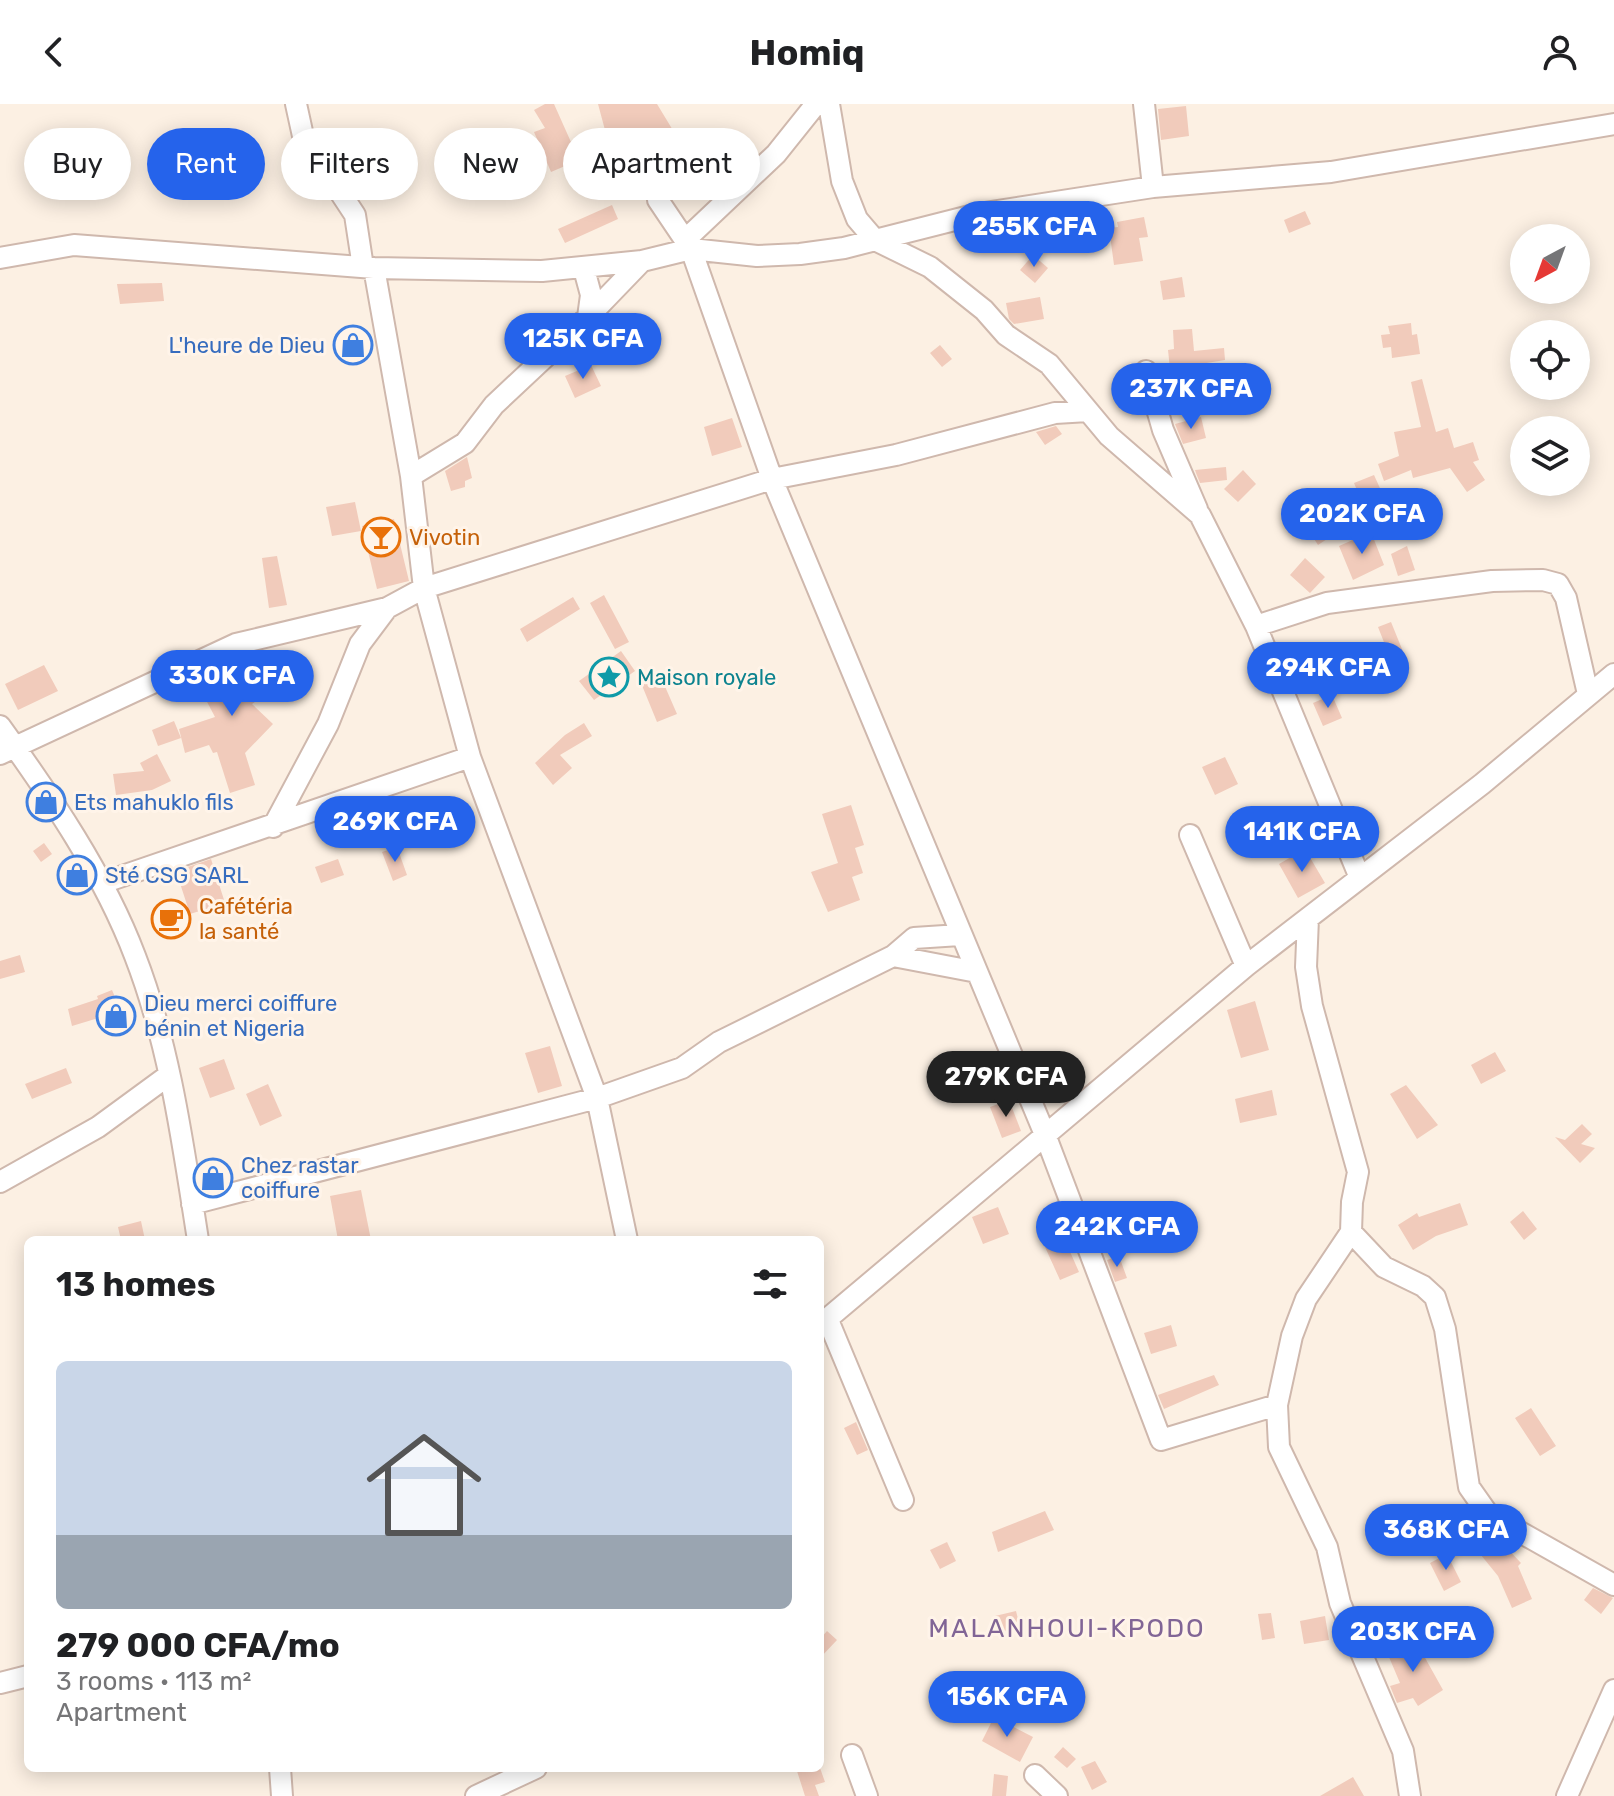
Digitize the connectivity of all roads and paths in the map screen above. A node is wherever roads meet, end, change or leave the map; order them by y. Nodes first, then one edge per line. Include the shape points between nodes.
1 (296, 104) edge
2 (816, 104) edge
3 (829, 104) edge
4 (1144, 104) edge
5 (1614, 124) edge
6 (1153, 187) junction
7 (658, 200) dead end
8 (875, 240) junction
9 (688, 244) junction
10 (0, 258) edge
11 (642, 261) junction
12 (368, 267) junction
13 (584, 269) junction
14 (588, 317) junction
15 (1146, 371) dead end
16 (1088, 411) junction
17 (411, 476) junction
18 (772, 479) junction
19 (1200, 515) junction
20 (424, 588) junction
21 (387, 608) junction
22 (1256, 626) junction
23 (1614, 674) edge
24 (1588, 694) junction
25 (0, 726) edge
26 (8, 751) edge
27 (470, 757) junction
28 (273, 827) junction
29 (1190, 835) dead end
30 (1360, 878) junction
31 (102, 883) junction
32 (1308, 918) junction
33 (960, 935) junction
34 (893, 956) junction
35 (1246, 966) junction
36 (977, 972) junction
37 (169, 1075) junction
38 (597, 1098) junction
39 (1046, 1137) junction
40 (0, 1182) edge
41 (192, 1204) junction
42 (1351, 1232) junction
43 (197, 1236) edge
44 (626, 1236) edge
45 (824, 1322) edge
46 (1277, 1405) junction
47 (903, 1500) dead end
48 (1614, 1585) edge
49 (24, 1677) edge
50 (0, 1683) edge
51 (1614, 1690) edge
52 (852, 1755) dead end
53 (280, 1772) edge
54 (527, 1772) edge
55 (1035, 1775) dead end
56 (282, 1796) edge
57 (476, 1796) edge
58 (867, 1796) edge
59 (1057, 1796) edge
60 (1410, 1796) edge
61 (1567, 1796) edge

1 - 12 street via 303,136 355,215
2 - 9 street via 776,154
3 - 8 street via 842,181 857,219
4 - 6 street
5 - 6 street via 1331,172
6 - 8 street via 978,214
7 - 9 street
8 - 9 street via 757,256
8 - 16 street via 953,284 1006,335 1049,364
9 - 11 street
9 - 18 street
10 - 12 street via 74,245
11 - 13 street
11 - 14 street
12 - 13 street
12 - 17 street
13 - 14 street via 591,295
14 - 17 street via 494,405 465,443
15 - 19 street via 1163,430
16 - 18 street via 1055,413 896,455
16 - 19 street via 1109,436
17 - 20 street
18 - 20 street
18 - 33 street
19 - 22 street
20 - 21 street
20 - 27 street
21 - 26 street via 236,644
21 - 28 street via 360,644 328,724
22 - 24 street via 1327,603 1492,581 1543,580 1558,584 1566,598
22 - 30 street
23 - 24 street
24 - 30 street
25 - 26 street
26 - 31 street
27 - 28 street
27 - 38 street
28 - 31 street
29 - 35 street
30 - 32 street
31 - 37 street via 135,955
32 - 35 street
32 - 42 street via 1306,967 1312,1006 1358,1172
33 - 34 street via 924,935 905,943
33 - 36 street
34 - 36 street
34 - 38 street via 719,1042 682,1068
35 - 39 street
36 - 39 street
37 - 40 street via 129,1107
37 - 41 street
38 - 41 street
38 - 44 street
39 - 45 street
39 - 46 street via 1161,1440
41 - 43 street
42 - 46 street via 1306,1299
42 - 48 street via 1384,1267 1435,1297 1445,1329 1469,1487 1488,1514
45 - 47 street
46 - 60 street via 1279,1447 1327,1547 1340,1603 1403,1751
49 - 50 street
51 - 61 street
52 - 58 street
53 - 56 street
54 - 57 street
55 - 59 street

